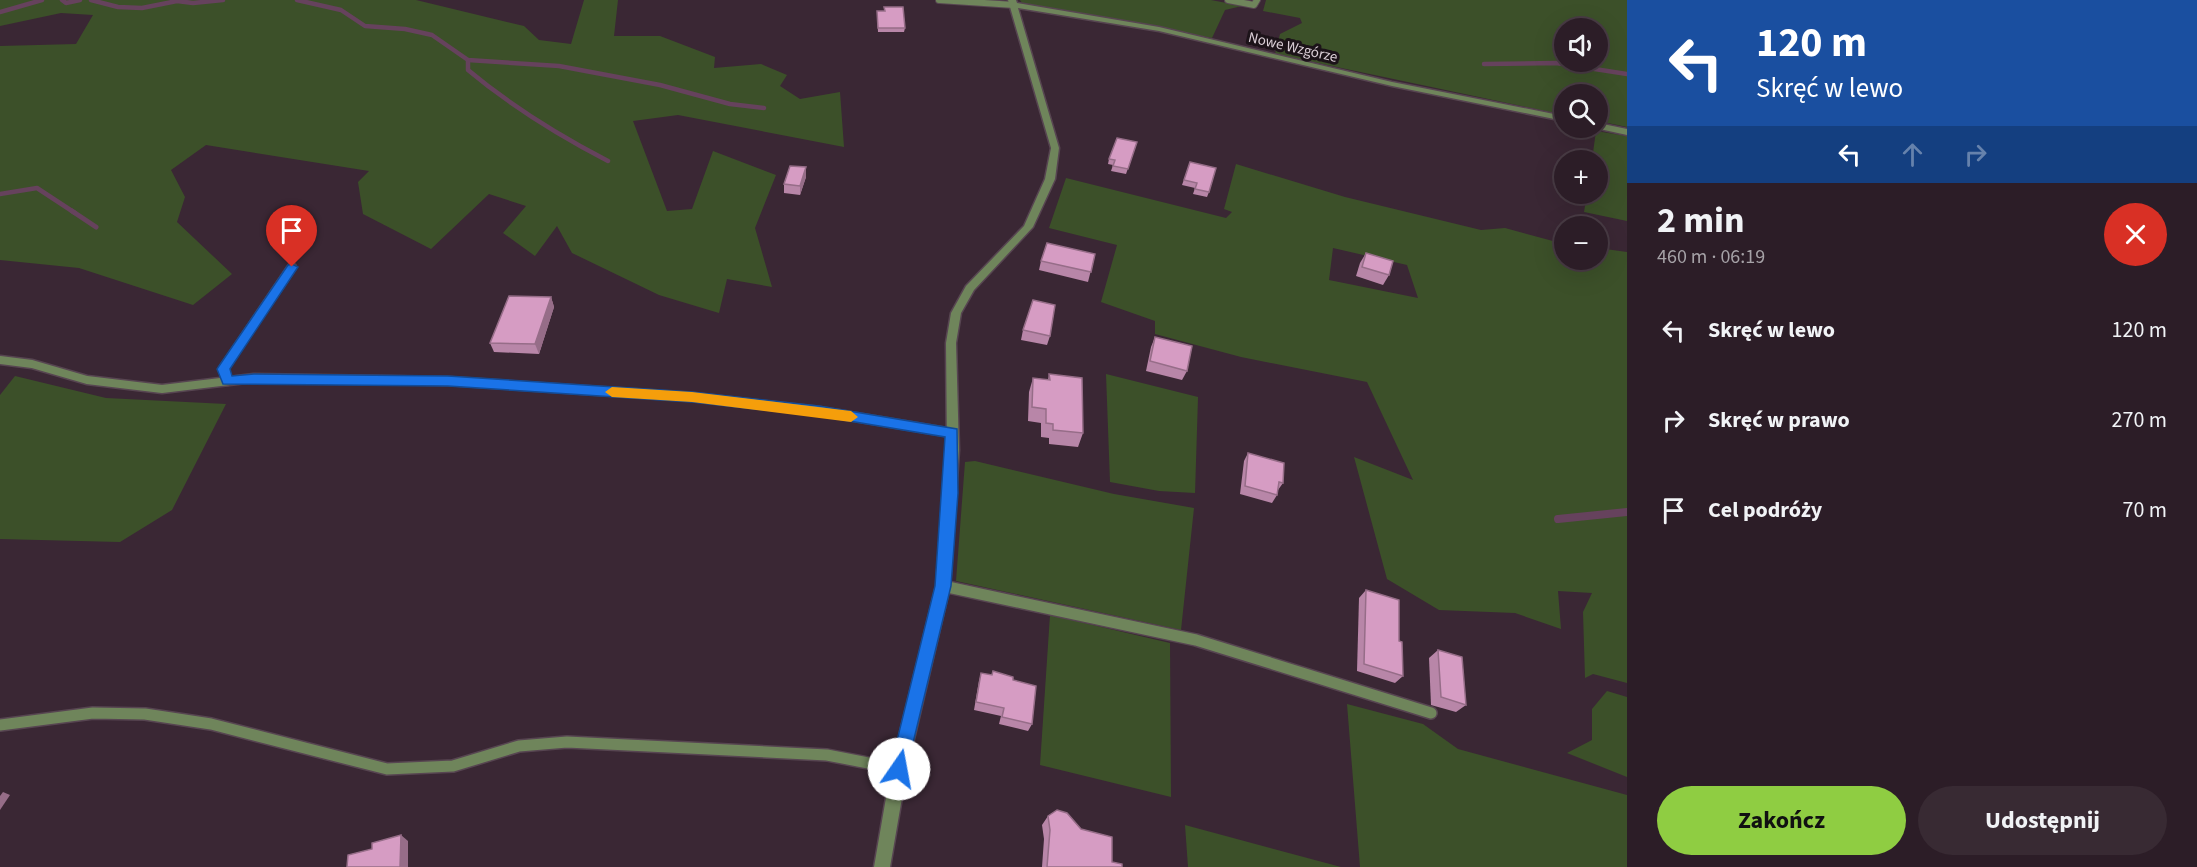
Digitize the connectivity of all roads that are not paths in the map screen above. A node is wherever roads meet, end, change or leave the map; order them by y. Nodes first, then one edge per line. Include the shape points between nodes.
1 (939, 0) edge
2 (1228, 0) edge
3 (1257, 0) edge
4 (1013, 3) edge
5 (1554, 117) edge
6 (1608, 128) edge
7 (1627, 132) edge
8 (292, 267) dead end
9 (0, 360) edge
10 (227, 381) junction
11 (952, 433) junction
12 (943, 586) junction
13 (1431, 713) dead end
14 (0, 725) edge
15 (899, 769) junction
16 (882, 867) edge

1 - 4 lane
2 - 3 lane via 1254,5
4 - 5 street, Nowe Wzgórze via 1159,29 1392,84
4 - 11 street via 1055,148 1050,179 1028,227 970,288 956,313 951,343
6 - 7 street
8 - 10 lane via 223,369
9 - 10 lane via 32,364 87,380 162,389
10 - 11 lane via 448,381 692,397 819,411
11 - 12 street
12 - 13 lane via 1196,640
12 - 15 street
14 - 15 lane via 93,713 145,714 211,724 387,769 453,766 519,746 567,742 827,755
15 - 16 street

